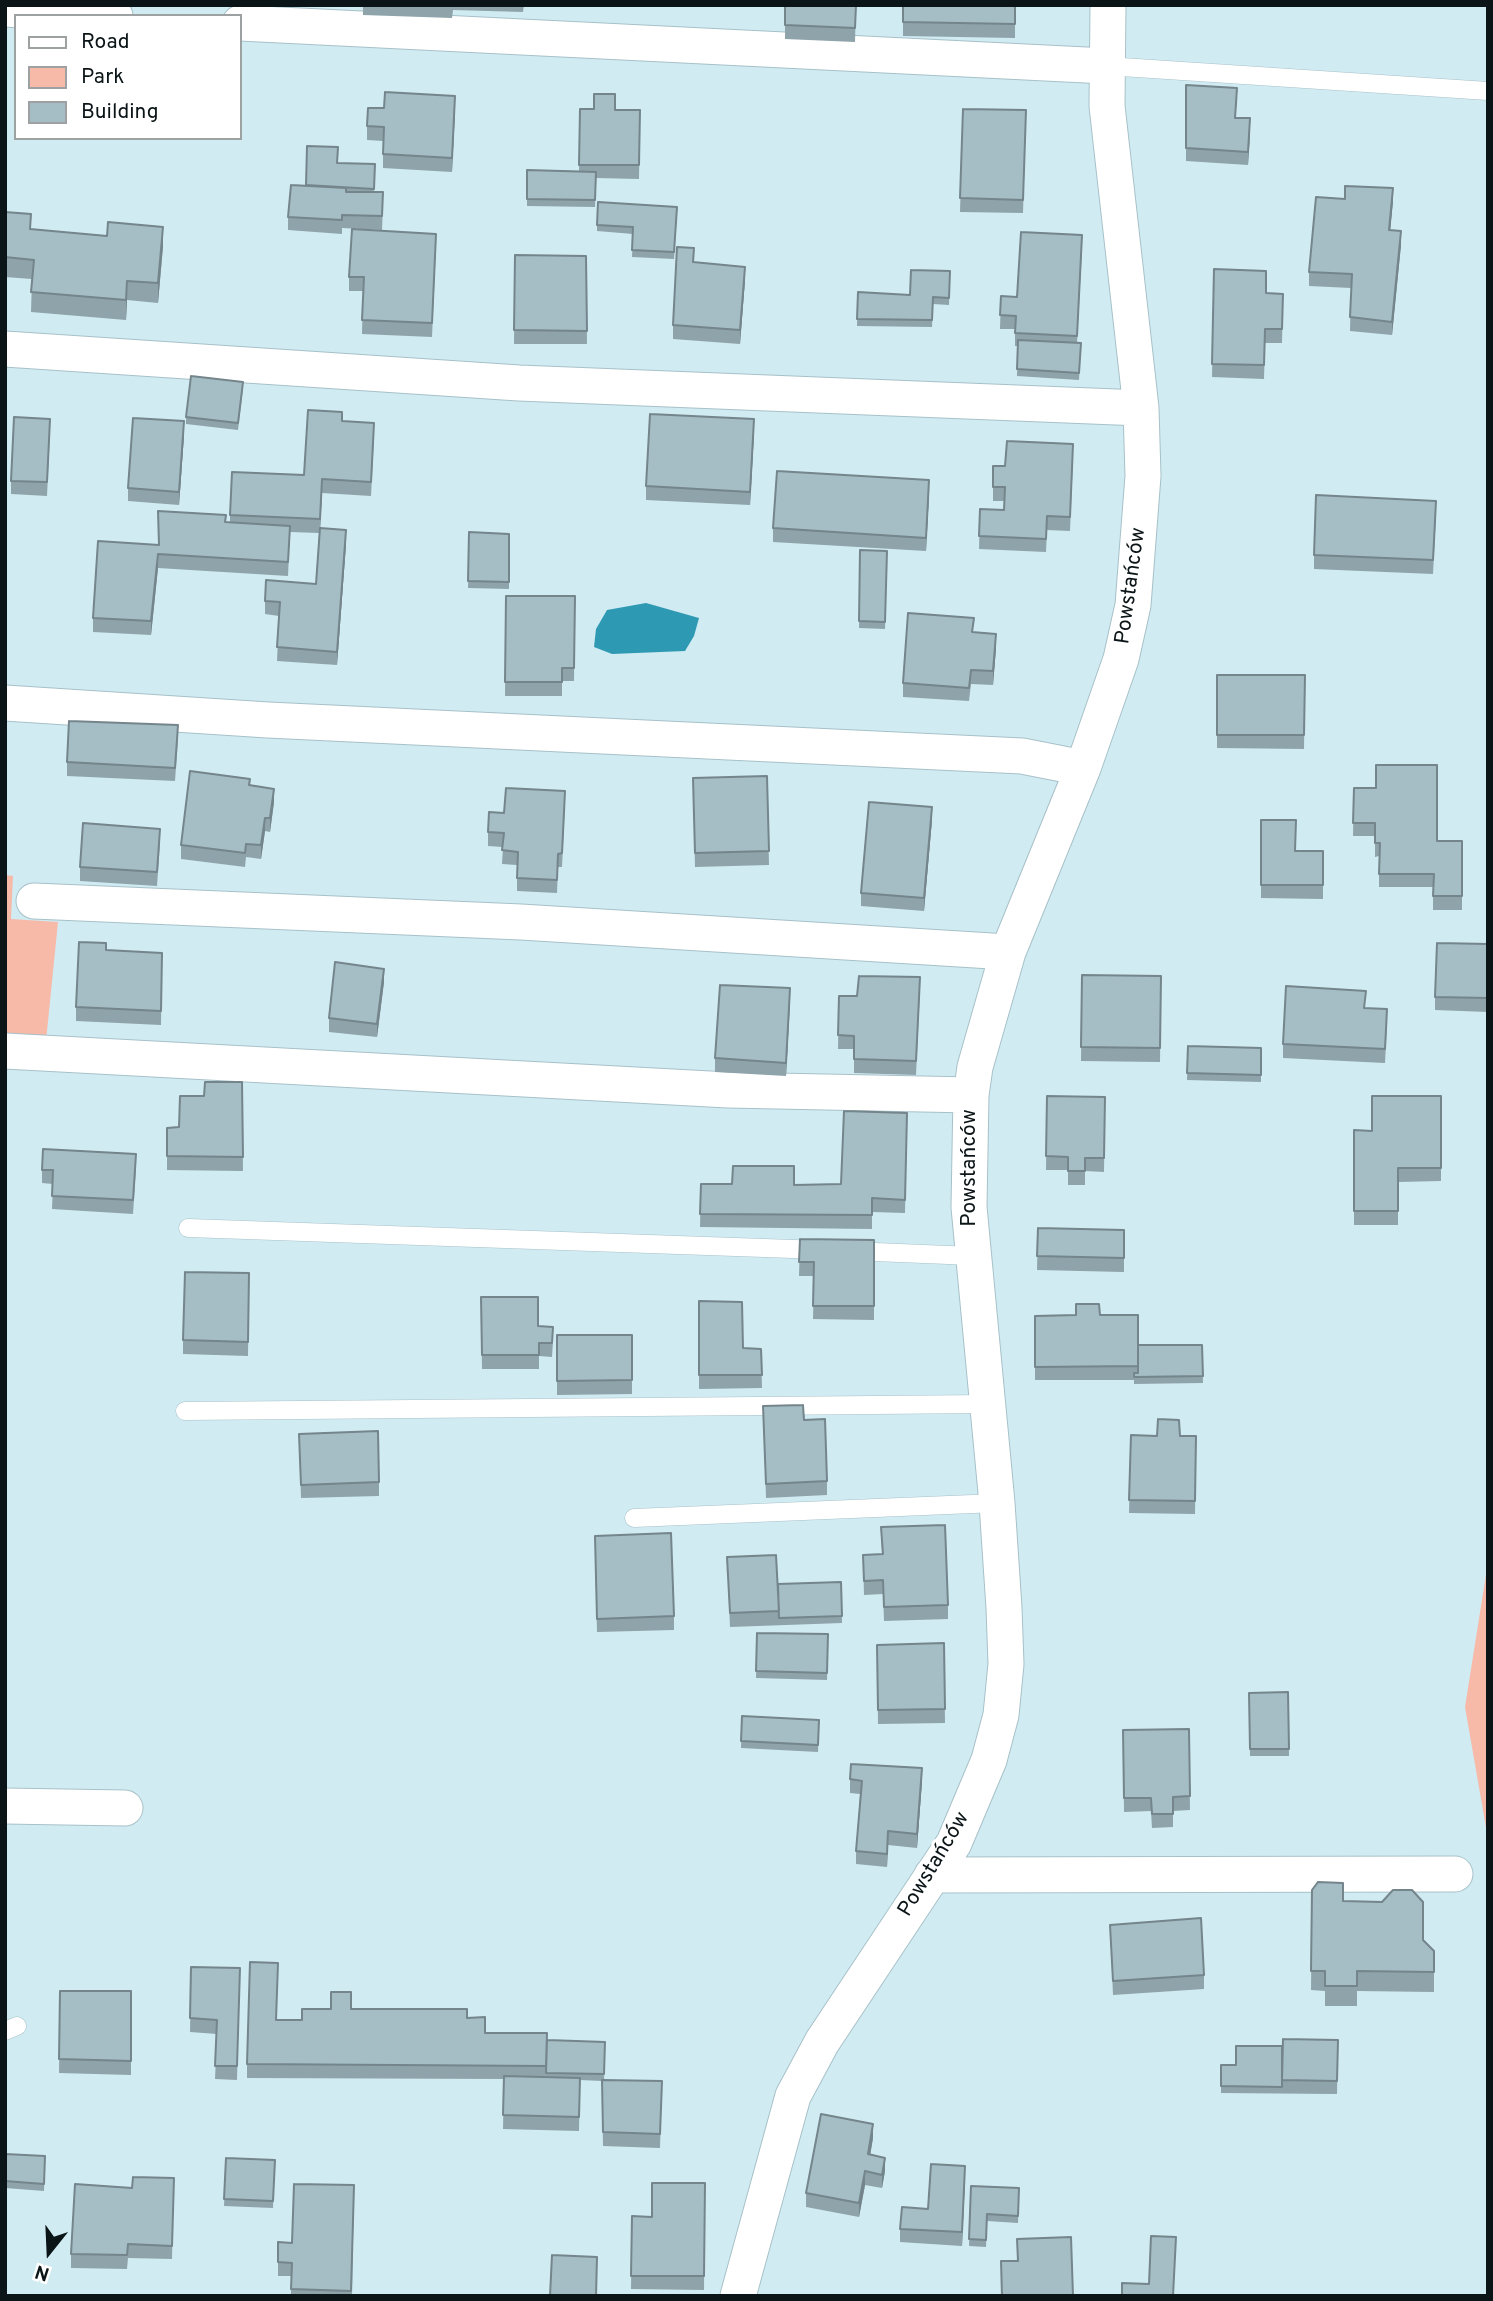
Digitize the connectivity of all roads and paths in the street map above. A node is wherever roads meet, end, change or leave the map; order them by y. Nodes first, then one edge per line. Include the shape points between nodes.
1 (1108, 5) edge
2 (5, 9) edge
3 (84, 14) edge
4 (242, 23) edge
5 (1106, 66) junction
6 (1488, 91) edge
7 (5, 349) edge
8 (1141, 408) junction
9 (5, 703) edge
10 (1083, 768) junction
11 (34, 901) dead end
12 (1009, 952) junction
13 (5, 1051) edge
14 (971, 1095) junction
15 (188, 1228) dead end
16 (972, 1256) junction
17 (989, 1404) junction
18 (185, 1411) dead end
19 (997, 1503) junction
20 (634, 1518) dead end
21 (5, 1806) edge
22 (125, 1808) dead end
23 (1455, 1874) dead end
24 (932, 1875) junction
25 (738, 2296) edge

1 - 5 street, Powstańców
2 - 3 street
4 - 5 street
5 - 6 lane
5 - 8 street, Powstańców
7 - 8 street via 519,383
8 - 10 street, Powstańców via 1143,476 1133,605 1121,659
9 - 10 street via 1022,756
10 - 12 street, Powstańców
11 - 12 street via 521,922
12 - 14 street, Powstańców
13 - 14 street via 728,1090
14 - 16 street, Powstańców
15 - 16 lane
16 - 17 street, Powstańców
17 - 18 lane
17 - 19 street, Powstańców
19 - 20 lane
19 - 24 street, Powstańców via 1006,1664 1001,1715 971,1808
21 - 22 street
23 - 24 street
24 - 25 street, Powstańców via 822,2042 793,2096

